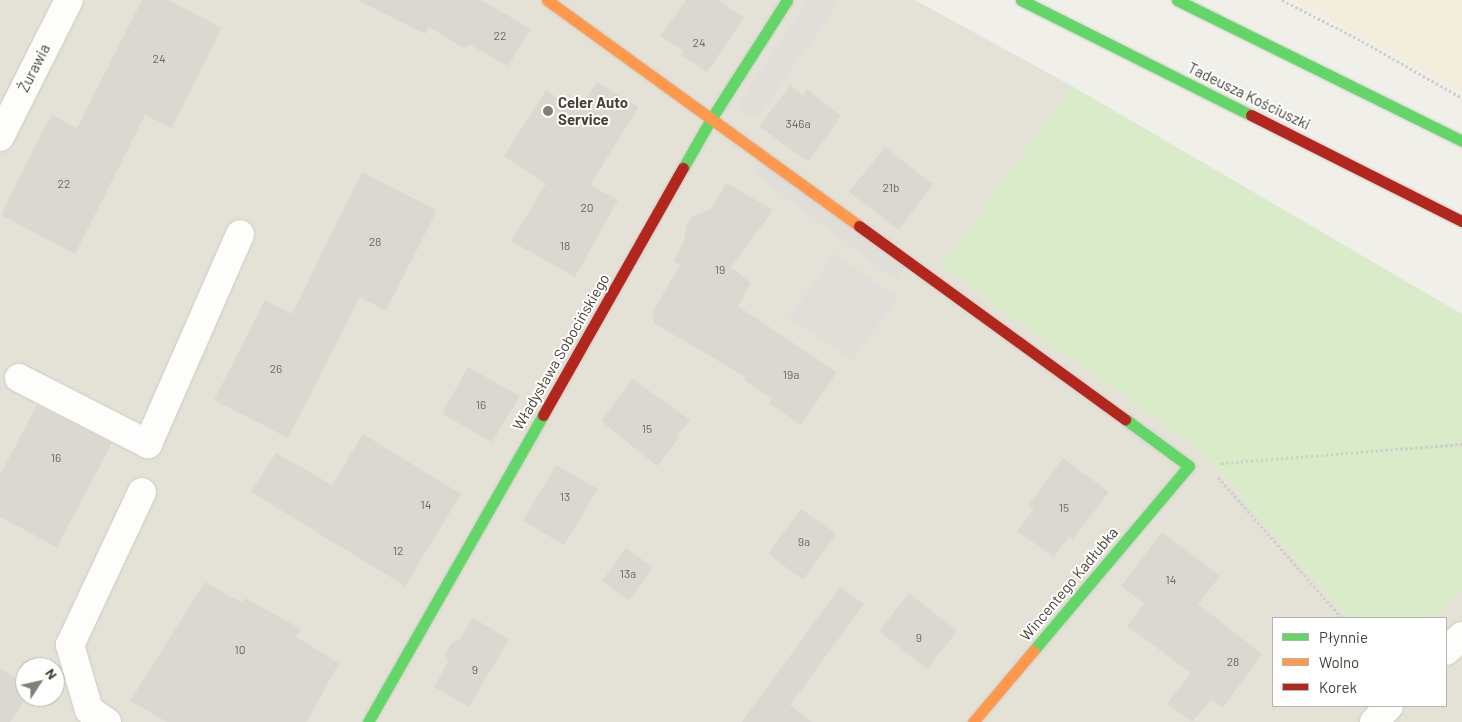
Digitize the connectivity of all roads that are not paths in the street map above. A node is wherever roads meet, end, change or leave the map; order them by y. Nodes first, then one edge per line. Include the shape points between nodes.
1 (69, 0) edge
2 (547, 0) edge
3 (787, 0) edge
4 (1021, 0) edge
5 (1177, 0) edge
6 (1204, 8) edge
7 (711, 119) junction
8 (0, 137) edge
9 (1462, 142) edge
10 (1462, 221) edge
11 (240, 234) dead end
12 (18, 378) dead end
13 (142, 492) dead end
14 (1462, 636) edge
15 (1447, 650) edge
16 (1388, 707) edge
17 (107, 722) edge
18 (368, 722) edge
19 (973, 722) edge
20 (1374, 722) edge

1 - 8 street, Żurawia
2 - 7 street
3 - 7 street, Władysława Sobocińskiego
4 - 10 street, Tadeusza Kościuszki
5 - 6 street
6 - 9 street
7 - 18 street, Władysława Sobocińskiego
7 - 19 street, Wincentego Kadłubka via 1189,466
11 - 12 street via 148,444
13 - 17 street via 70,645 89,710
14 - 15 street
16 - 20 street

